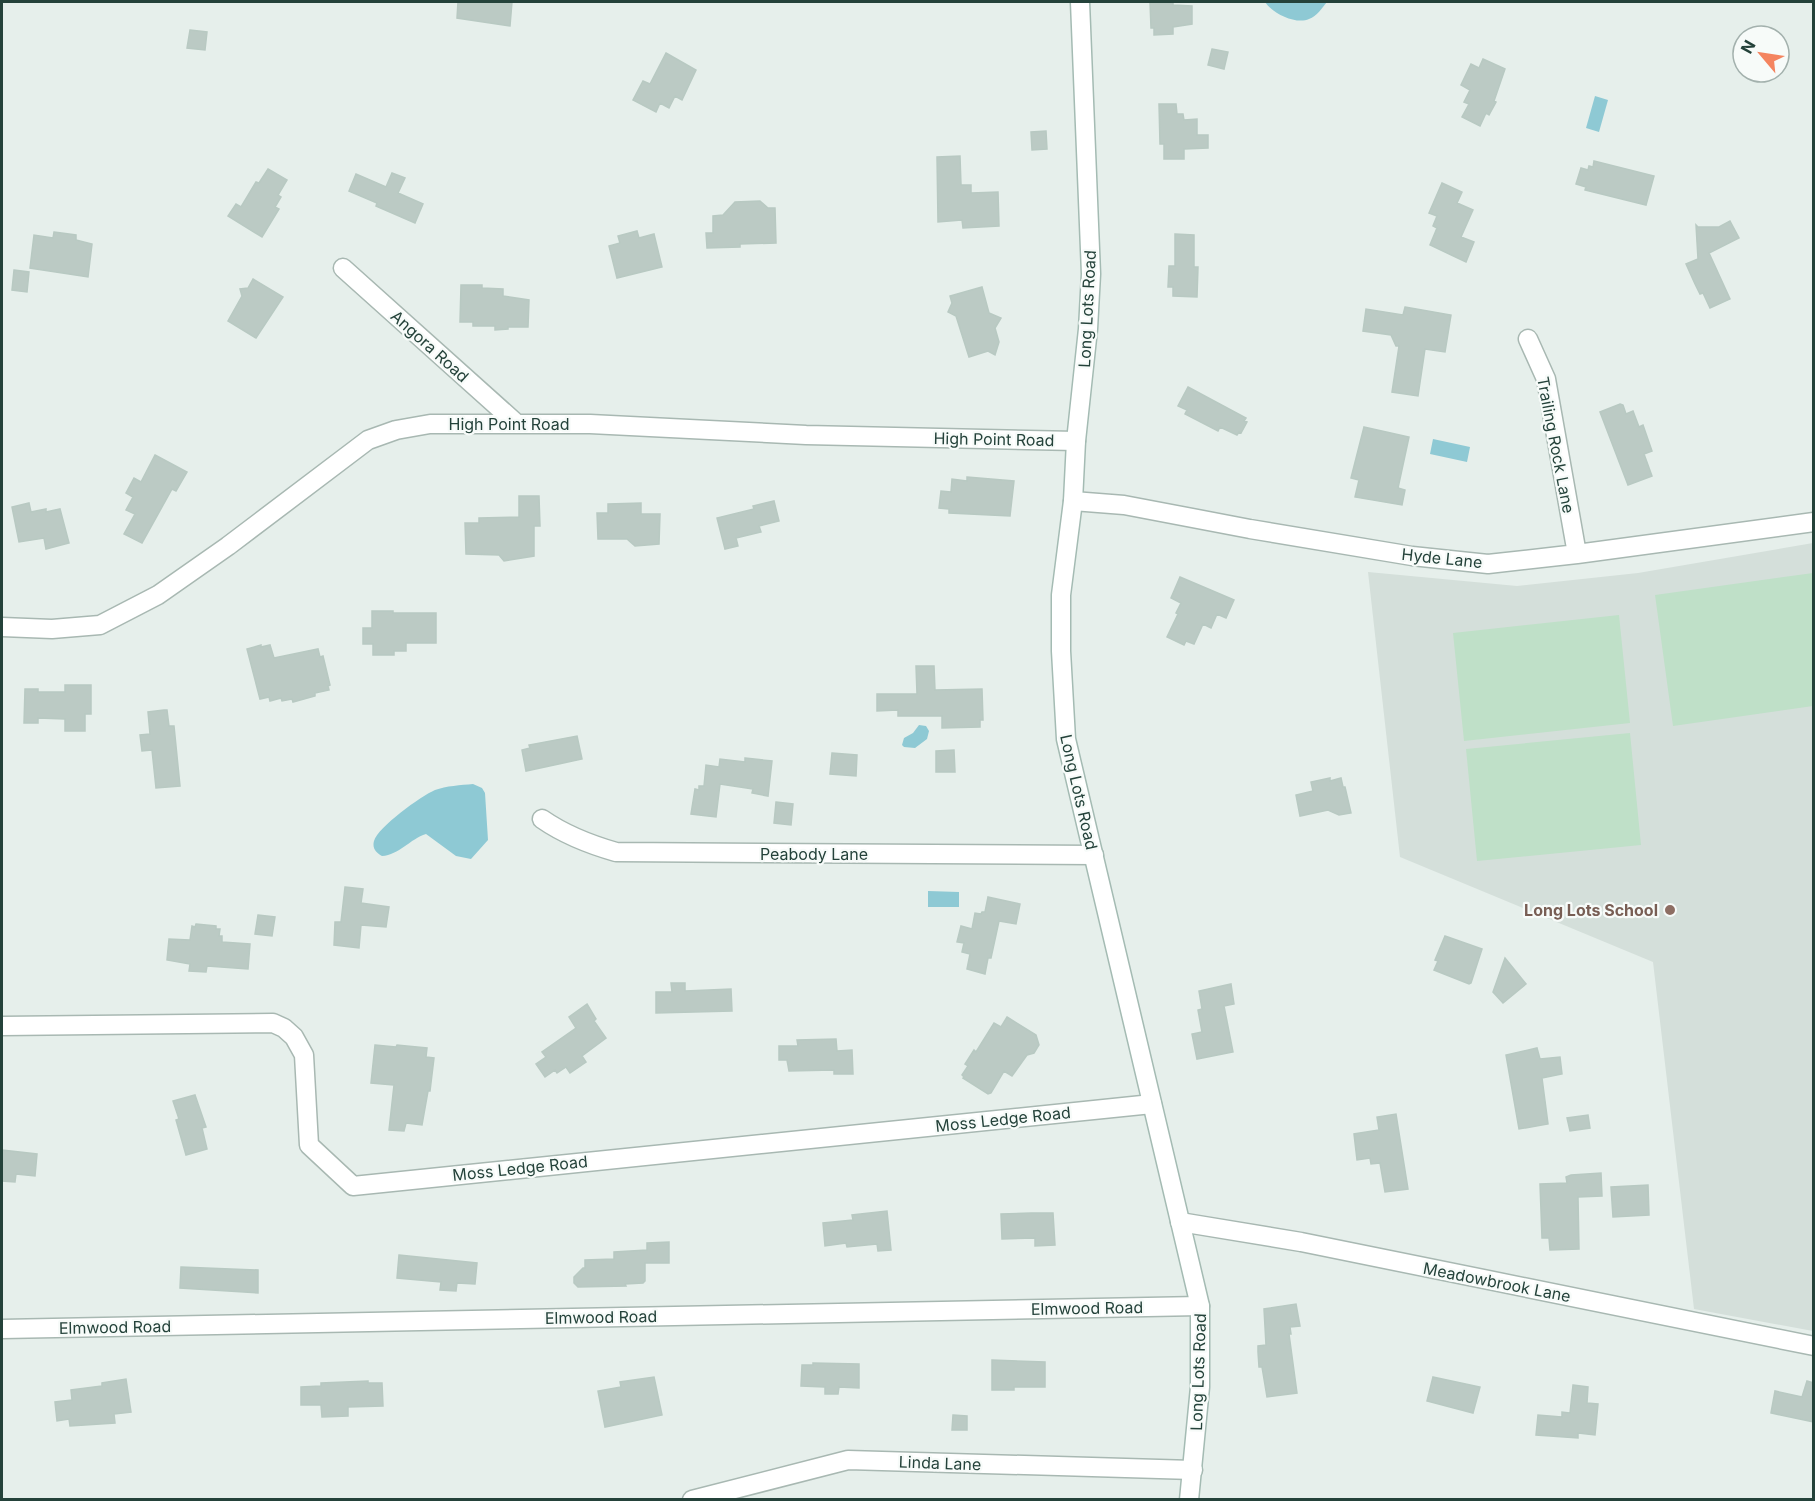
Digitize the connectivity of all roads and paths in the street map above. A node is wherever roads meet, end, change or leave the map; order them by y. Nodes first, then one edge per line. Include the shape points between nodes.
1 (1080, 2) edge
2 (343, 268) dead end
3 (1528, 339) dead end
4 (517, 424) junction
5 (1076, 441) junction
6 (1073, 501) junction
7 (1814, 522) edge
8 (1577, 554) junction
9 (2, 627) edge
10 (542, 819) dead end
11 (1094, 855) junction
12 (2, 1026) edge
13 (1152, 1104) junction
14 (1179, 1222) junction
15 (1200, 1306) junction
16 (2, 1329) edge
17 (1814, 1346) edge
18 (1193, 1470) junction
19 (692, 1500) edge
20 (1189, 1500) edge

1 - 5 street, Long Lots Road via 1092,274
2 - 4 street, Angora Road
3 - 8 street, Trailing Rock Lane via 1546,379
4 - 5 street, High Point Road
4 - 9 street, High Point Road via 430,424 368,440 167,589 100,625 52,629
5 - 6 street, Long Lots Road
6 - 8 street, Hyde Lane via 1124,505 1250,529 1488,564
6 - 11 street, Long Lots Road via 1061,595 1065,728
7 - 8 street, Hyde Lane
10 - 11 street, Peabody Lane via 560,832 616,852
11 - 13 street, Long Lots Road
12 - 13 street, Moss Ledge Road via 273,1023 284,1028 304,1055 309,1145 353,1186
13 - 14 street, Long Lots Road
14 - 15 street, Long Lots Road
14 - 17 street, Meadowbrook Lane via 1301,1242
15 - 16 street, Elmwood Road
15 - 18 street, Long Lots Road via 1200,1387
18 - 19 street, Linda Lane via 848,1460
18 - 20 street, Long Lots Road

